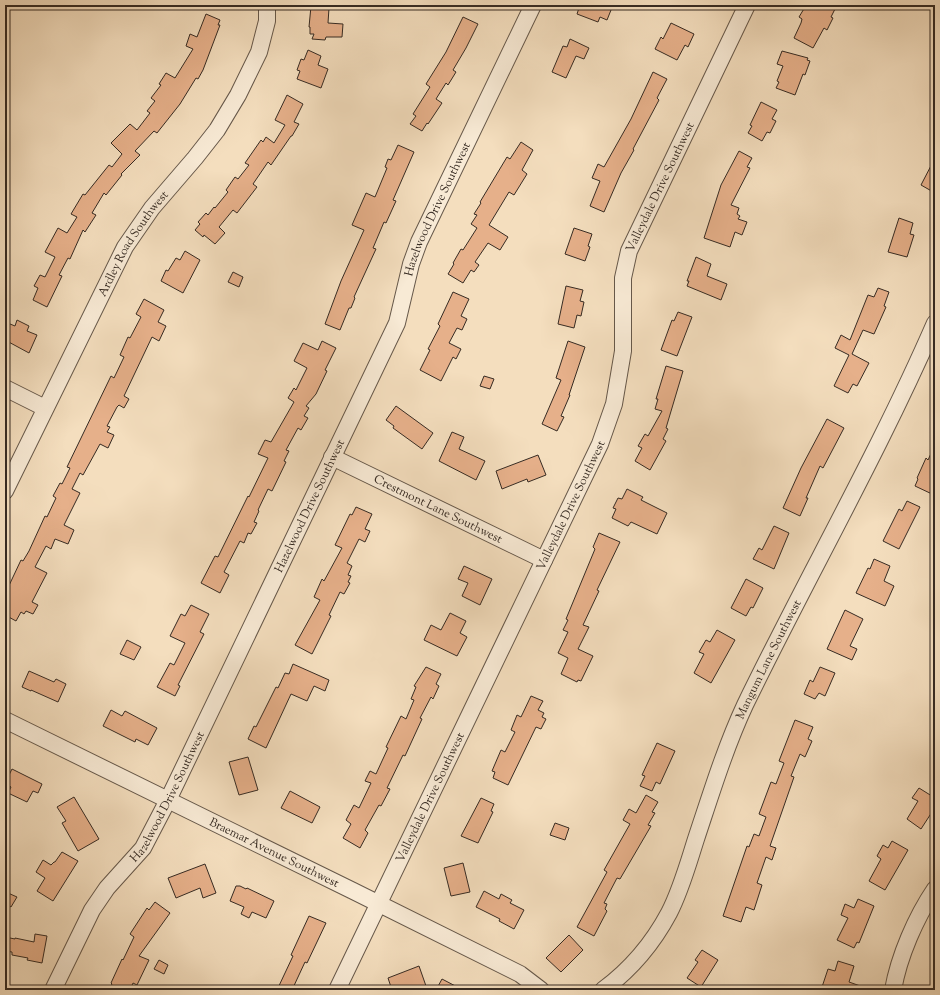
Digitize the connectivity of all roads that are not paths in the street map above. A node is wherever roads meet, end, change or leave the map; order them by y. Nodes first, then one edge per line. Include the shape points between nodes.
1 (267, 5) edge
2 (533, 5) edge
3 (747, 5) edge
4 (935, 323) edge
5 (5, 388) edge
6 (45, 408) junction
7 (332, 457) junction
8 (5, 492) edge
9 (544, 560) junction
10 (5, 720) edge
11 (168, 800) junction
12 (935, 889) edge
13 (379, 903) junction
14 (53, 990) edge
15 (338, 990) edge
16 (541, 990) edge
17 (604, 990) edge
18 (893, 990) edge

1 - 6 street, Ardley Road Southwest via 267,21 259,52 238,95 217,130 152,208 125,247
2 - 7 street, Hazelwood Drive Southwest via 419,242 397,323
3 - 9 street, Valleydale Drive Southwest via 629,251 623,278 623,351 614,404 600,444
4 - 17 street, Mangum Lane Southwest via 910,380 745,706 719,768 681,885 669,913 653,939 632,965
5 - 6 street
6 - 8 street, Ardley Road Southwest
7 - 9 street, Crestmont Lane Southwest
7 - 11 street, Hazelwood Drive Southwest
9 - 13 street, Valleydale Drive Southwest
10 - 11 street, Braemar Avenue Southwest
11 - 13 street, Braemar Avenue Southwest
11 - 14 street, Hazelwood Drive Southwest via 143,848 92,910
12 - 18 street via 914,926
13 - 15 street, Valleydale Drive Southwest
13 - 16 street, Braemar Avenue Southwest via 520,974

